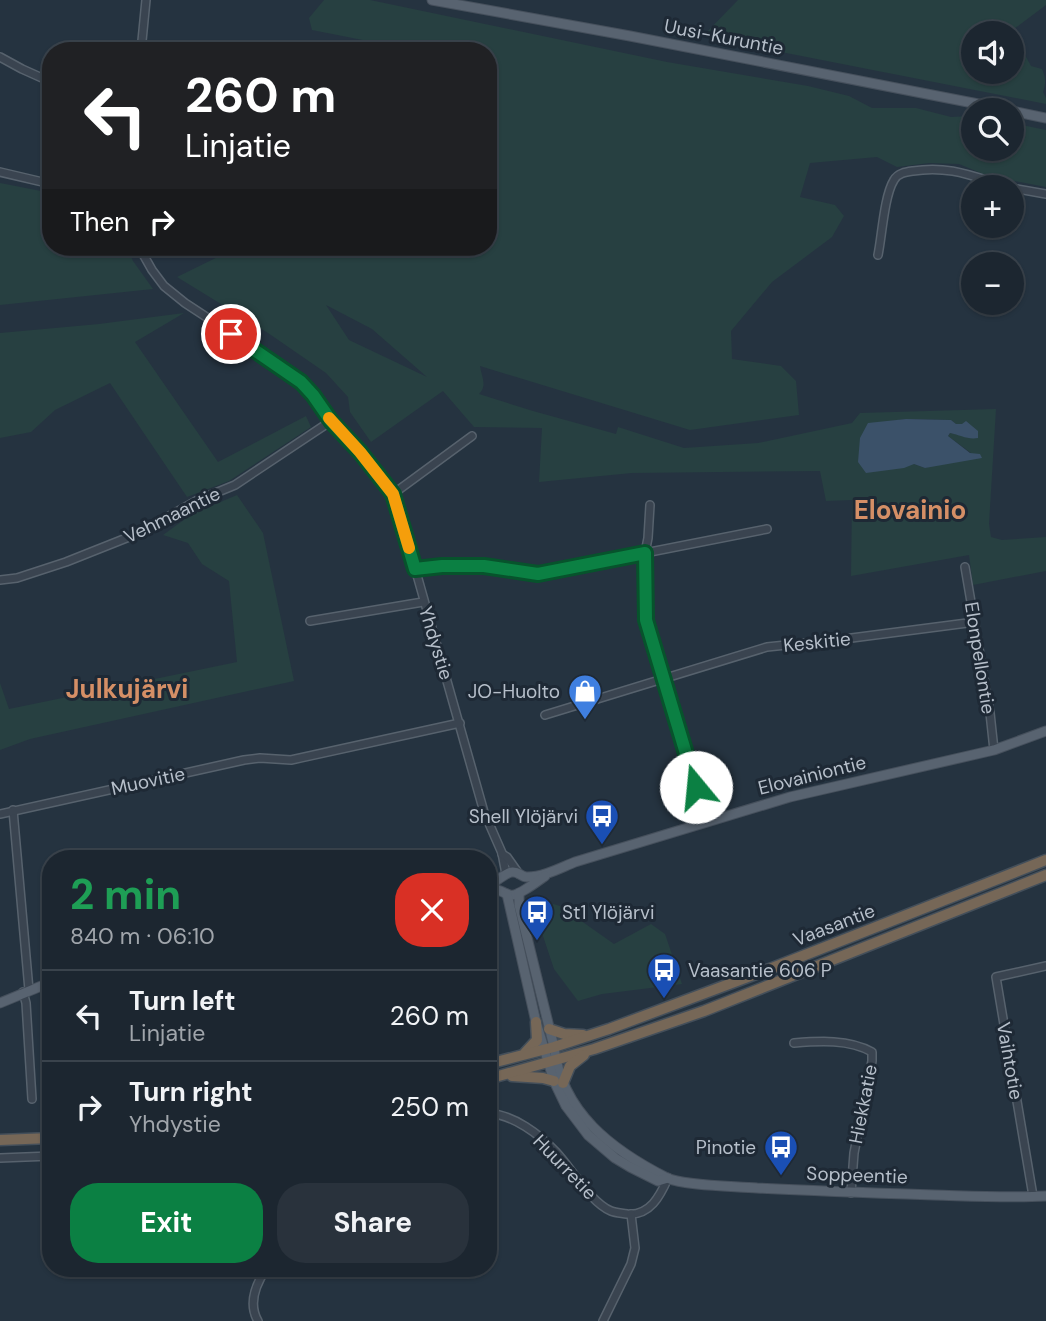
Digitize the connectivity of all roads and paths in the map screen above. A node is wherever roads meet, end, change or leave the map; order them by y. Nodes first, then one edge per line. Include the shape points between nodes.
1 (146, 0) edge
2 (432, 0) edge
3 (142, 42) edge
4 (0, 57) edge
5 (42, 78) edge
6 (961, 100) edge
7 (1024, 113) edge
8 (1046, 118) edge
9 (0, 172) edge
10 (970, 175) edge
11 (42, 182) edge
12 (1024, 190) edge
13 (1046, 194) edge
14 (878, 255) dead end
15 (144, 256) edge
16 (331, 421) junction
17 (472, 436) dead end
18 (393, 494) junction
19 (650, 505) dead end
20 (767, 529) dead end
21 (645, 553) junction
22 (965, 567) dead end
23 (415, 569) junction
24 (0, 580) edge
25 (423, 602) junction
26 (310, 621) dead end
27 (975, 622) junction
28 (662, 680) junction
29 (545, 715) dead end
30 (460, 723) junction
31 (1046, 731) edge
32 (994, 750) junction
33 (13, 810) junction
34 (0, 814) edge
35 (708, 822) junction
36 (502, 853) junction
37 (1046, 860) edge
38 (549, 873) junction
39 (521, 875) junction
40 (1046, 875) edge
41 (504, 876) junction
42 (497, 881) edge
43 (497, 890) edge
44 (505, 892) junction
45 (520, 892) junction
46 (1046, 966) edge
47 (42, 985) edge
48 (26, 991) junction
49 (0, 1003) edge
50 (537, 1022) junction
51 (549, 1029) junction
52 (589, 1036) junction
53 (794, 1043) dead end
54 (549, 1048) junction
55 (594, 1049) junction
56 (524, 1055) junction
57 (552, 1061) junction
58 (497, 1062) edge
59 (502, 1076) junction
60 (497, 1077) edge
61 (558, 1082) junction
62 (32, 1099) dead end
63 (497, 1113) edge
64 (42, 1138) edge
65 (0, 1140) edge
66 (42, 1156) edge
67 (0, 1158) edge
68 (668, 1178) junction
69 (851, 1193) junction
70 (1033, 1196) junction
71 (1046, 1196) edge
72 (631, 1214) junction
73 (261, 1277) edge
74 (258, 1321) edge
75 (603, 1321) edge

1 - 3 street
2 - 6 main road, Uusi-Kuruntie
4 - 5 street
7 - 8 main road, Uusi-Kuruntie
9 - 11 street
10 - 14 street via 929,169 896,177 888,193
12 - 13 street
15 - 16 street, Yhdystie via 164,286 185,303 301,382
16 - 18 street, Yhdystie
16 - 24 street, Vehmaantie via 234,485 139,533 30,574
17 - 18 street
18 - 23 street, Yhdystie
19 - 21 street
20 - 21 street
21 - 23 street via 538,574 484,566
21 - 28 street via 646,620
22 - 27 street, Elonpellontie
23 - 25 street, Yhdystie
25 - 26 street
25 - 30 street, Yhdystie
27 - 28 street, Keskitie via 767,647
27 - 32 street, Elonpellontie
28 - 29 street, Keskitie
28 - 35 street
30 - 33 street, Muovitie via 291,760 244,760
30 - 36 street, Yhdystie via 484,812
31 - 32 main road, Elovainiontie
32 - 35 main road, Elovainiontie via 820,789
33 - 34 street, Muovitie
33 - 48 street
35 - 38 main road, Elovainiontie
36 - 39 street, Yhdystie
36 - 41 street, Yhdystie
37 - 52 highway, Vaasantie
38 - 39 main road, Elovainiontie
38 - 45 main road, Elovainiontie
39 - 41 main road via 512,872
39 - 45 main road
40 - 55 highway, Vaasantie via 704,1011
41 - 42 main road
41 - 44 main road via 501,885
43 - 44 main road
44 - 45 main road
44 - 50 main road
45 - 51 main road via 519,905
46 - 70 street, Vaihtotie via 996,977
47 - 48 main road
48 - 49 main road
48 - 62 street
50 - 54 main road
50 - 56 highway via 537,1040
51 - 52 highway
51 - 54 main road
52 - 54 highway, Vaasantie
53 - 69 street, Hiekkatie via 845,1044 872,1052 853,1153
54 - 56 highway, Vaasantie
54 - 57 main road, Soppeentie
55 - 57 highway, Vaasantie
55 - 61 highway via 577,1059
56 - 58 highway, Vaasantie
57 - 59 highway, Vaasantie
57 - 61 main road, Soppeentie
59 - 60 highway, Vaasantie
59 - 61 highway
61 - 68 main road, Soppeentie via 589,1123 614,1146
63 - 72 street, Huurretie via 534,1133 555,1151 602,1205
64 - 65 highway
66 - 67 street
68 - 69 main road, Soppeentie
68 - 72 street via 648,1209
69 - 70 main road, Soppeentie
70 - 71 main road, Soppeentie
72 - 75 street via 635,1248 631,1264
73 - 74 street via 253,1306

